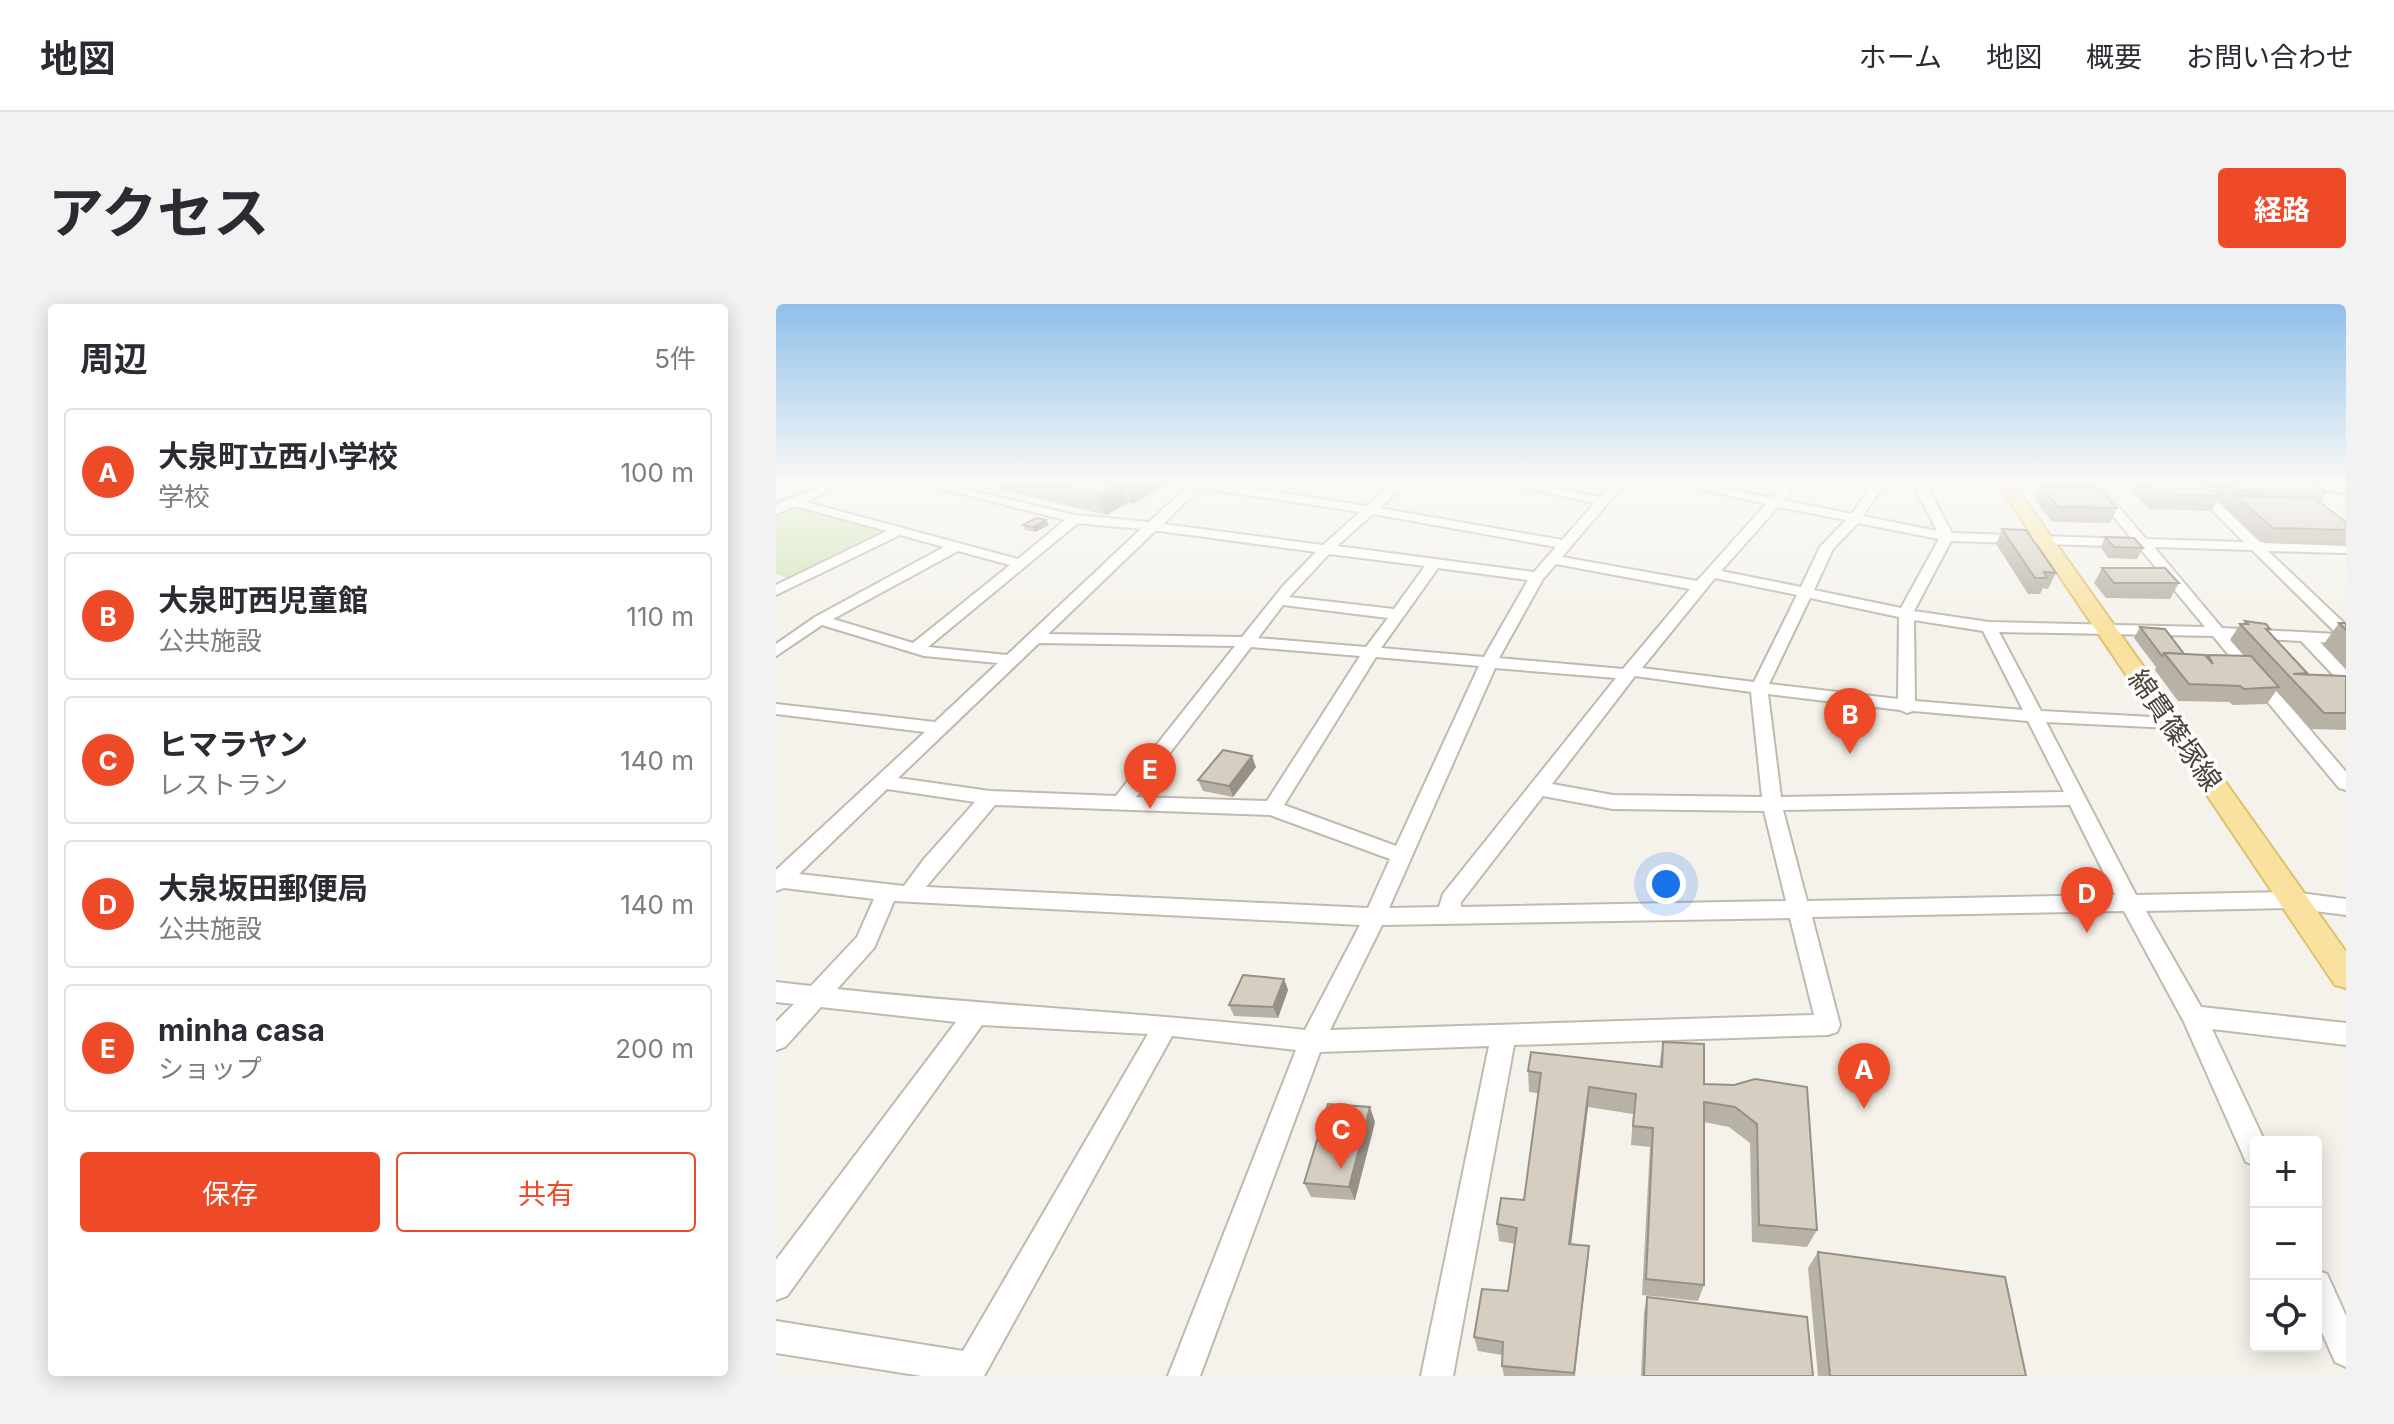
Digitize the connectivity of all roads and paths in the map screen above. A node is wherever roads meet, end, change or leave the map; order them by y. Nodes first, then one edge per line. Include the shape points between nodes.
1 (894, 533) edge
2 (906, 533) edge
3 (1058, 533) edge
4 (1145, 533) edge
5 (1205, 533) edge
6 (1344, 533) edge
7 (1500, 533) edge
8 (1572, 533) edge
9 (1748, 533) edge
10 (1841, 533) edge
11 (1927, 533) edge
12 (1945, 533) edge
13 (2040, 533) edge
14 (2134, 533) edge
15 (2243, 533) edge
16 (1947, 537) junction
17 (2045, 541) junction
18 (2142, 542) junction
19 (1562, 544) junction
20 (957, 546) junction
21 (2256, 546) junction
22 (1326, 549) junction
23 (2346, 549) edge
24 (1551, 559) junction
25 (1435, 563) junction
26 (1021, 564) junction
27 (1713, 573) junction
28 (1537, 577) junction
29 (781, 585) edge
30 (1700, 586) junction
31 (1808, 592) junction
32 (1280, 600) junction
33 (1906, 612) junction
34 (1396, 614) junction
35 (820, 620) junction
36 (1989, 627) junction
37 (2106, 630) junction
38 (2219, 632) junction
39 (2305, 636) junction
40 (2346, 636) edge
41 (1034, 638) junction
42 (1249, 642) junction
43 (915, 649) junction
44 (776, 651) edge
45 (1371, 652) junction
46 (1011, 660) junction
47 (1489, 662) junction
48 (1629, 672) junction
49 (2346, 679) edge
50 (1759, 689) junction
51 (1907, 708) junction
52 (776, 709) edge
53 (2037, 719) junction
54 (2171, 723) junction
55 (940, 728) junction
56 (2325, 758) junction
57 (2346, 759) edge
58 (882, 782) junction
59 (2346, 784) edge
60 (1536, 788) junction
61 (990, 798) junction
62 (2077, 798) junction
63 (1122, 801) junction
64 (1772, 804) junction
65 (1272, 808) junction
66 (1402, 856) junction
67 (777, 881) edge
68 (898, 894) junction
69 (2292, 900) junction
70 (2130, 903) junction
71 (2346, 907) edge
72 (1796, 909) junction
73 (1449, 916) junction
74 (1374, 917) junction
75 (2346, 976) edge
76 (776, 992) edge
77 (814, 997) junction
78 (976, 1014) junction
79 (2194, 1017) junction
80 (1166, 1025) junction
81 (1504, 1034) junction
82 (2346, 1034) edge
83 (776, 1039) edge
84 (1312, 1041) junction
85 (2250, 1140) edge
86 (776, 1285) edge
87 (2322, 1298) edge
88 (776, 1337) edge
89 (2346, 1351) edge
90 (969, 1372) edge
91 (1184, 1376) edge
92 (1437, 1376) edge

1 - 29 street
2 - 20 street
3 - 26 street
4 - 41 street
5 - 22 street
6 - 22 street
7 - 19 street
8 - 19 street
9 - 27 street
10 - 31 street via 1827,547
11 - 16 street
12 - 16 street
13 - 17 main road, 綿貫篠塚線
14 - 18 street
15 - 21 street
16 - 17 street
16 - 33 street
17 - 18 street
17 - 37 main road, 綿貫篠塚線
18 - 21 street
18 - 38 street
19 - 24 street
20 - 26 street
20 - 35 street
21 - 23 street
21 - 40 street
22 - 25 street
22 - 32 street
24 - 28 street
24 - 30 street
25 - 28 street
25 - 34 street
26 - 43 street
27 - 30 street
27 - 31 street
28 - 47 street
30 - 48 street
31 - 33 street
31 - 50 street
32 - 34 street
32 - 42 street
33 - 36 street
33 - 51 street
34 - 45 street
35 - 43 street
35 - 44 street
36 - 37 street
36 - 53 street
37 - 38 street
37 - 54 main road, 綿貫篠塚線
38 - 39 street
38 - 56 street
39 - 40 street
39 - 49 street
41 - 42 street
41 - 46 street
42 - 45 street
42 - 63 street
43 - 46 street
45 - 47 street
45 - 65 street
46 - 55 street
47 - 48 street
47 - 66 street
48 - 50 street
48 - 60 street
50 - 51 street
50 - 64 street
51 - 53 street
52 - 55 street
53 - 54 street
53 - 62 street
54 - 69 main road, 綿貫篠塚線
55 - 58 street
56 - 57 street
56 - 59 street
58 - 61 street
58 - 67 street
60 - 64 street via 1613,802
60 - 73 street via 1451,900
61 - 63 street
61 - 68 street
62 - 64 street
62 - 70 street
63 - 65 street
64 - 72 street
65 - 66 street
66 - 74 street
67 - 68 street
68 - 74 street
68 - 77 street via 866,942
69 - 70 street
69 - 71 street
69 - 75 main road, 綿貫篠塚線
70 - 72 street
70 - 79 street
72 - 73 street
72 - 81 street via 1828,1025
73 - 74 street
74 - 84 street
76 - 77 street
77 - 78 street
77 - 83 street
78 - 80 street
78 - 86 street
79 - 82 street
79 - 85 street
80 - 84 street
80 - 90 street
81 - 84 street
81 - 92 street
84 - 91 street
87 - 89 street
88 - 90 street

